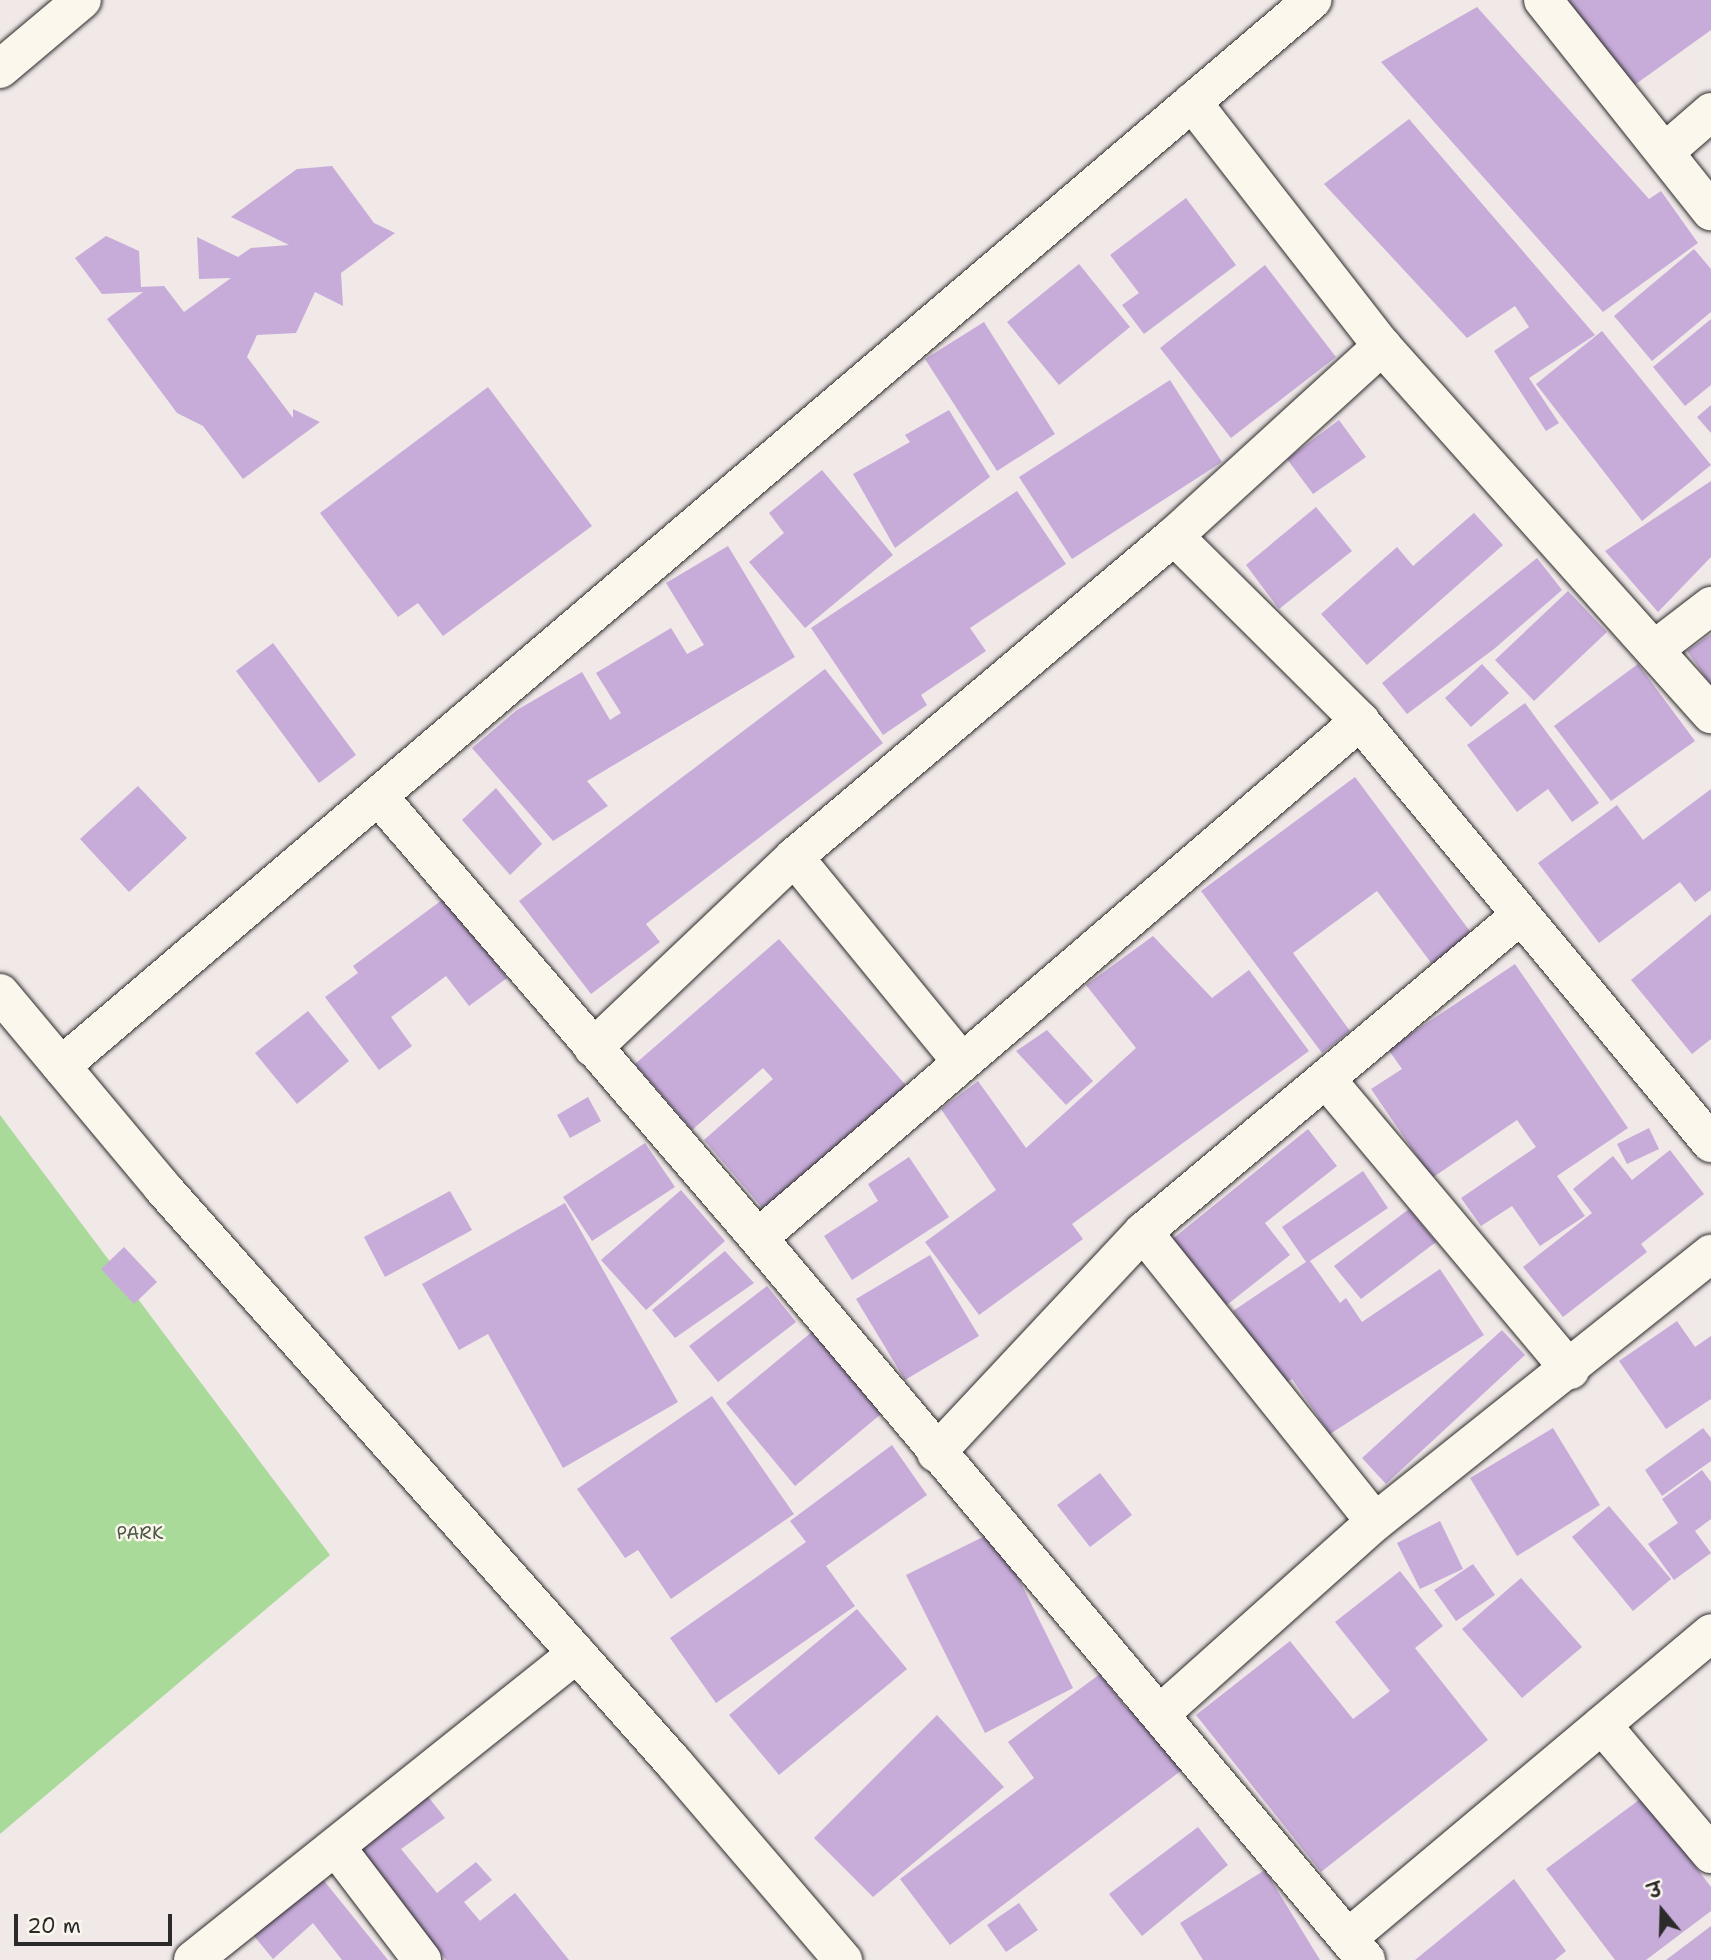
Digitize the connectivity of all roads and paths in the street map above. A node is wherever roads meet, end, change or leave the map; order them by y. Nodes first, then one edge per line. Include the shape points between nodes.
1 (82, 0) edge
2 (1312, 0) edge
3 (1543, 0) edge
4 (0, 69) edge
5 (1192, 103) junction
6 (1711, 112) edge
7 (1665, 152) junction
8 (1711, 211) edge
9 (1382, 346) junction
10 (1174, 536) junction
11 (1711, 606) edge
12 (1655, 649) junction
13 (1711, 714) edge
14 (1360, 721) junction
15 (378, 796) junction
16 (794, 858) junction
17 (1519, 916) junction
18 (0, 993) edge
19 (593, 1048) junction
20 (961, 1061) junction
21 (61, 1066) junction
22 (1326, 1079) junction
23 (1711, 1143) edge
24 (1143, 1232) junction
25 (758, 1238) junction
26 (1711, 1254) edge
27 (1570, 1370) junction
28 (936, 1453) junction
29 (1375, 1522) junction
30 (1711, 1633) edge
31 (578, 1654) junction
32 (1160, 1714) junction
33 (1602, 1725) junction
34 (336, 1847) junction
35 (1711, 1854) edge
36 (1357, 1949) edge
37 (211, 1955) edge
38 (422, 1960) edge
39 (843, 1960) edge

1 - 4 street
2 - 5 street
3 - 7 street
5 - 9 street
5 - 15 street
6 - 7 street
7 - 8 street
9 - 10 street
9 - 12 street
10 - 14 street
10 - 16 street
11 - 12 street
12 - 13 street
14 - 17 street
14 - 20 street
15 - 19 street
15 - 21 street
16 - 19 street
16 - 20 street
17 - 22 street
17 - 23 street
18 - 21 street
19 - 25 street
20 - 25 street
21 - 31 street via 162,1187
22 - 24 street
22 - 27 street
24 - 28 street
24 - 29 street
25 - 28 street
26 - 27 street
27 - 29 street
28 - 32 street
29 - 32 street
30 - 33 street
31 - 34 street
31 - 39 street
32 - 36 street
33 - 35 street
33 - 36 street
34 - 37 street
34 - 38 street

